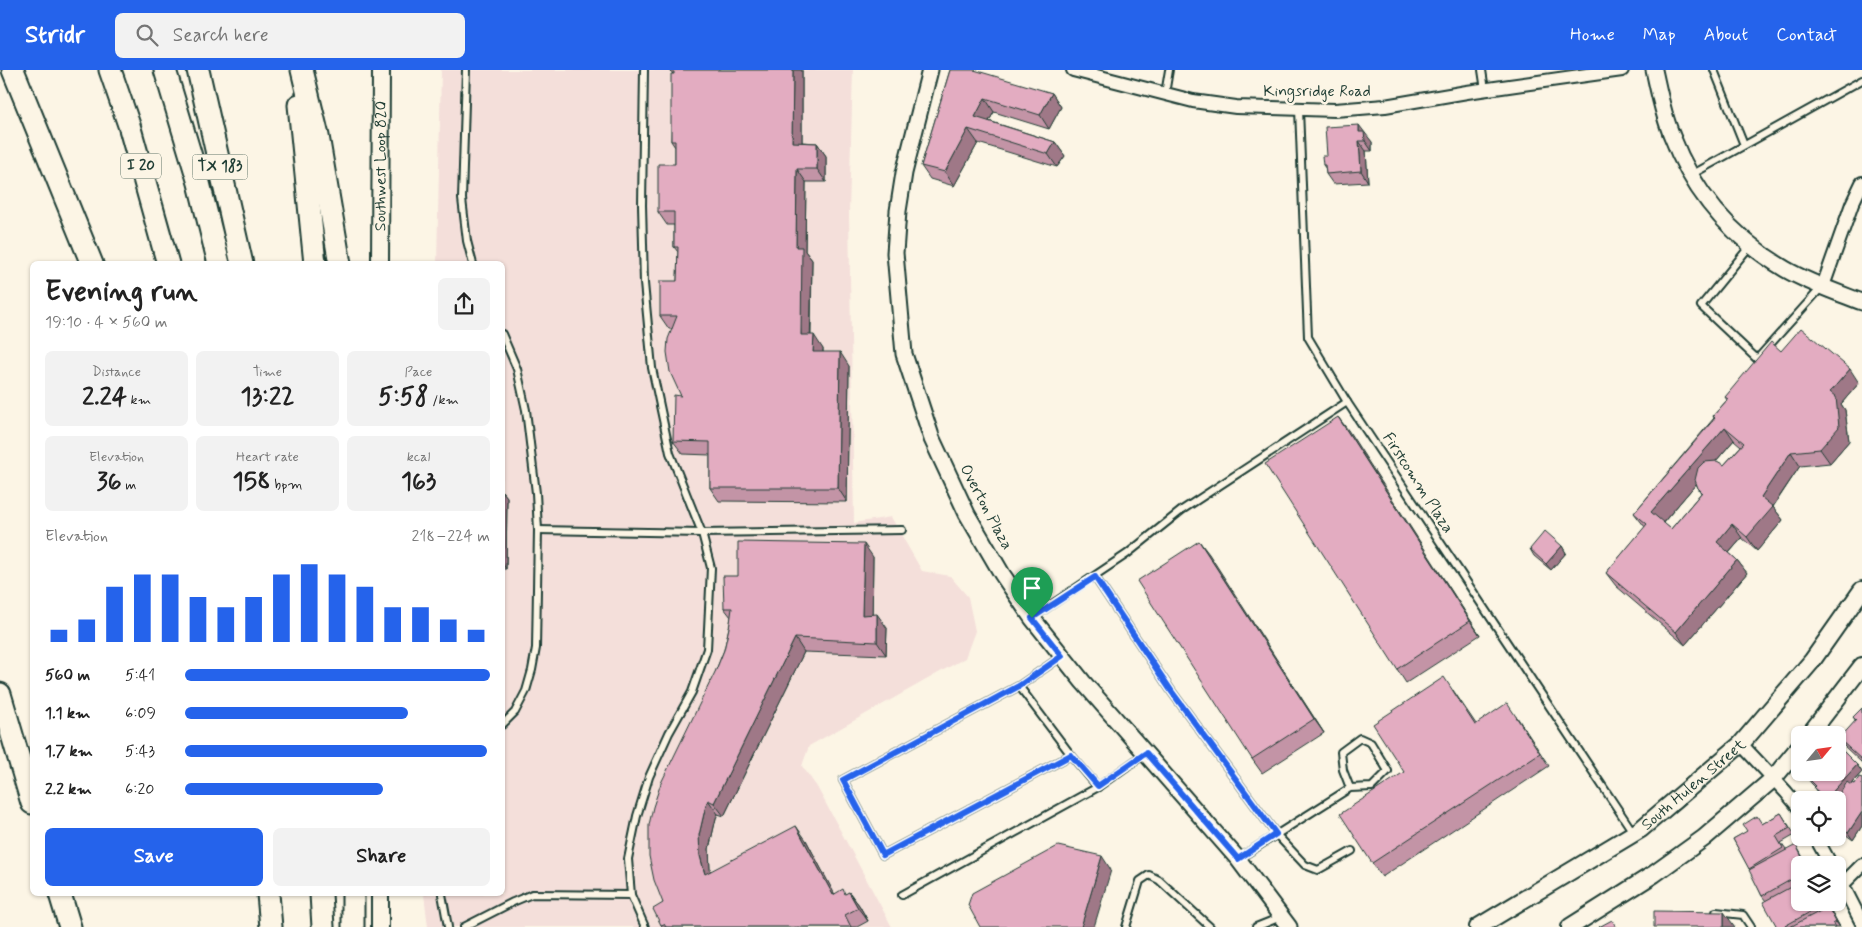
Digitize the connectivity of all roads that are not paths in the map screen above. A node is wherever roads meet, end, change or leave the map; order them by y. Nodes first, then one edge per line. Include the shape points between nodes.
1 (13, 70) edge
2 (110, 70) edge
3 (165, 70) edge
4 (198, 70) edge
5 (296, 70) edge
6 (302, 70) edge
7 (381, 70) edge
8 (466, 70) edge
9 (644, 70) edge
10 (930, 70) edge
11 (1073, 70) edge
12 (1169, 70) edge
13 (1482, 70) edge
14 (1622, 70) edge
15 (1654, 70) edge
16 (1714, 70) edge
17 (1862, 80) edge
18 (1485, 90) junction
19 (1165, 94) junction
20 (1299, 109) junction
21 (1744, 145) junction
22 (1691, 174) junction
23 (1862, 183) edge
24 (1750, 246) junction
25 (91, 261) edge
26 (167, 261) edge
27 (218, 261) edge
28 (241, 261) edge
29 (315, 261) edge
30 (340, 261) edge
31 (380, 261) edge
32 (472, 261) edge
33 (1823, 286) junction
34 (1862, 300) edge
35 (505, 341) edge
36 (1347, 402) junction
37 (538, 530) junction
38 (902, 530) dead end
39 (702, 533) junction
40 (1095, 577) junction
41 (1862, 590) edge
42 (1032, 618) junction
43 (1062, 656) junction
44 (1862, 666) edge
45 (1019, 686) junction
46 (0, 694) edge
47 (505, 722) edge
48 (1817, 726) edge
49 (1741, 744) junction
50 (1146, 753) junction
51 (1071, 755) junction
52 (1791, 757) edge
53 (1773, 779) junction
54 (1098, 786) junction
55 (1350, 788) junction
56 (30, 796) edge
57 (1791, 799) edge
58 (1276, 834) junction
59 (1634, 834) junction
60 (1352, 851) edge
61 (1238, 859) junction
62 (1862, 865) edge
63 (1846, 876) edge
64 (1846, 892) edge
65 (631, 895) junction
66 (902, 895) dead end
67 (61, 896) edge
68 (268, 896) edge
69 (321, 896) edge
70 (353, 896) edge
71 (380, 896) edge
72 (442, 896) edge
73 (1706, 912) edge
74 (1285, 922) edge
75 (1862, 923) edge
76 (70, 927) edge
77 (270, 927) edge
78 (323, 927) edge
79 (353, 927) edge
80 (380, 927) edge
81 (448, 927) edge
82 (464, 927) edge
83 (645, 927) edge
84 (1126, 927) edge
85 (1210, 927) edge
86 (1256, 927) edge
87 (1478, 927) edge
88 (1570, 927) edge
89 (1751, 927) edge

1 - 25 highway
2 - 26 highway, I 20
3 - 27 highway
4 - 28 highway, TX 183
5 - 29 highway
6 - 30 highway via 318,136
7 - 31 main road, Southwest Loop 820
8 - 32 lane via 462,200
9 - 39 lane via 642,224 652,368 670,453
10 - 42 street, Overton Plaza via 904,173 898,211 895,253 904,354 932,439 967,514
11 - 19 street, Kingsridge Road
12 - 19 lane
13 - 18 lane
14 - 18 street, Kingsridge Road
15 - 22 street via 1671,136
16 - 21 lane
17 - 21 lane
18 - 20 street, Kingsridge Road via 1385,106
19 - 20 street, Kingsridge Road via 1236,107
20 - 36 lane, Firstcomm Plaza via 1308,337
21 - 22 lane
22 - 24 street via 1706,200
23 - 33 street
24 - 33 street via 1786,270
24 - 33 lane via 1701,306 1757,359
33 - 34 street
35 - 37 lane via 517,369 526,410
36 - 40 lane via 1182,510
36 - 59 lane, Firstcomm Plaza
37 - 39 lane
37 - 47 lane via 536,648 526,691
38 - 39 lane
39 - 65 lane via 711,568 707,649 692,692 649,777 628,859
40 - 42 lane
40 - 58 lane via 1172,692
41 - 49 main road, South Hulen Street via 1812,661
42 - 43 street, Overton Plaza
43 - 45 lane
43 - 50 street, Overton Plaza
44 - 48 main road
45 - 51 lane
45 - 51 lane via 843,780 883,855
46 - 56 highway
49 - 53 street
49 - 59 main road, South Hulen Street
50 - 54 lane
50 - 61 street, Overton Plaza
51 - 54 lane
52 - 53 main road
53 - 57 street
53 - 88 main road via 1704,838
54 - 66 lane
55 - 55 lane via 1372,787 1388,771 1371,743 1360,738 1341,752 1342,770
55 - 58 lane
58 - 60 lane via 1305,865 1318,870
58 - 61 lane
59 - 87 main road, South Hulen Street
61 - 74 street, Overton Plaza
62 - 63 street
64 - 75 street
65 - 82 lane via 532,894
65 - 83 lane
67 - 76 highway
68 - 77 highway
69 - 78 highway
70 - 79 highway
71 - 80 main road
72 - 81 lane
73 - 89 lane via 1743,915
74 - 86 lane
84 - 85 lane via 1140,881 1149,875 1159,880

